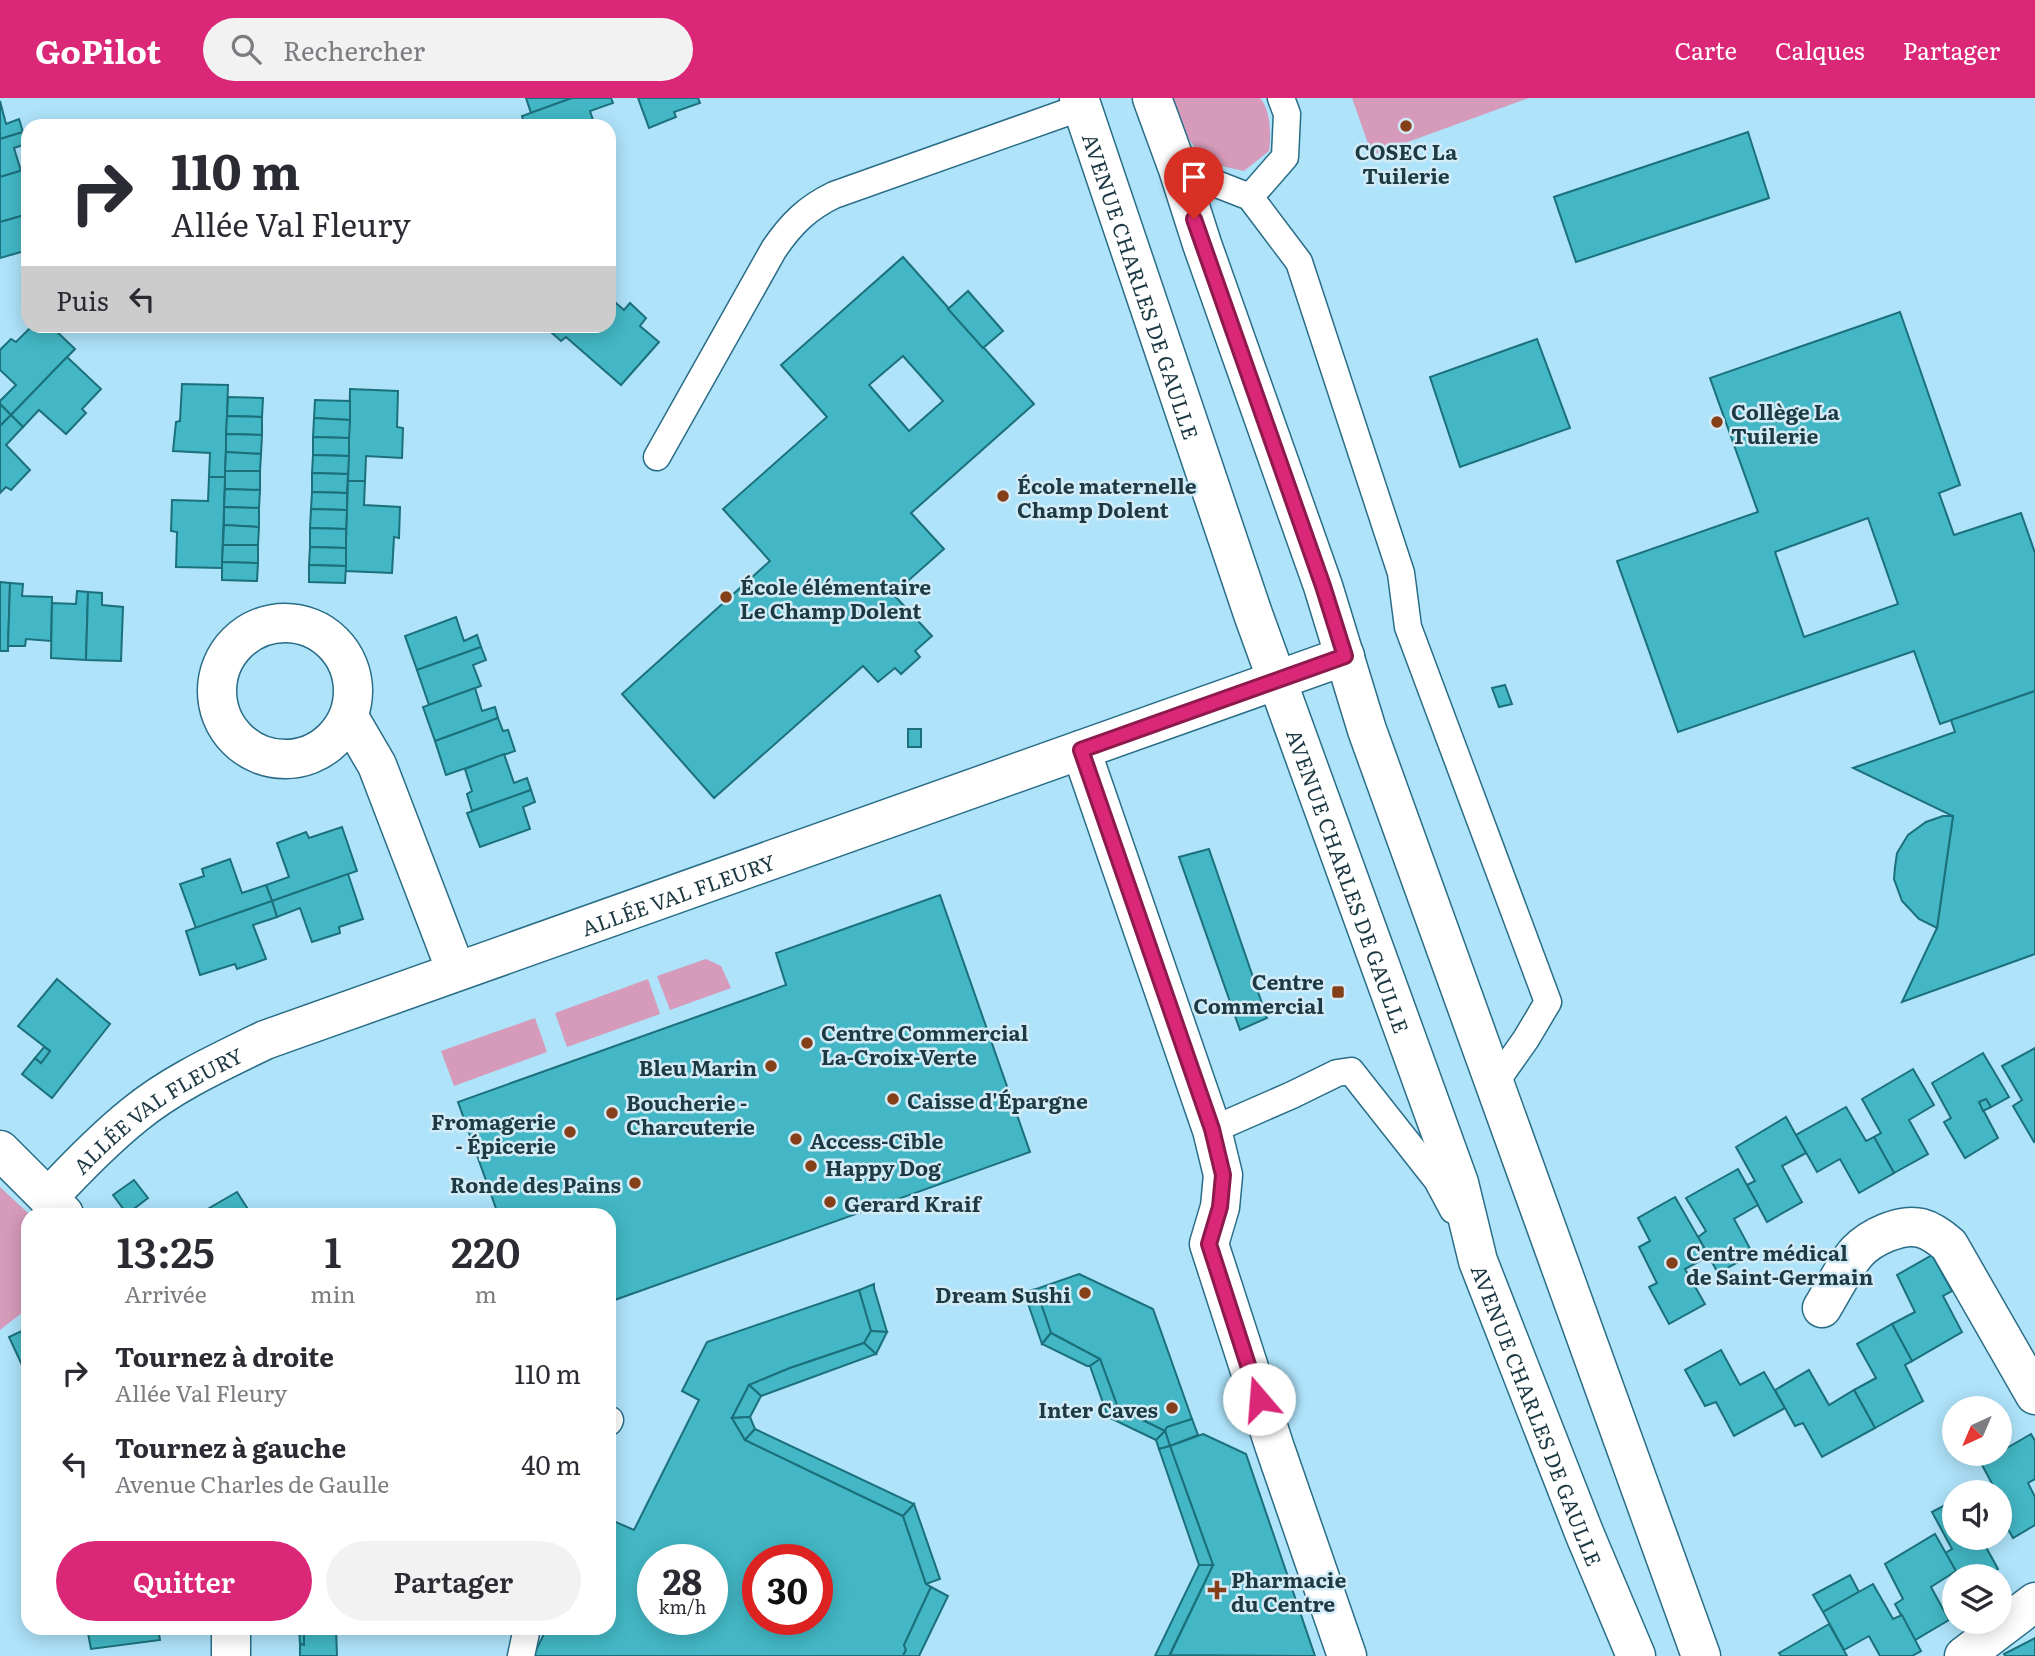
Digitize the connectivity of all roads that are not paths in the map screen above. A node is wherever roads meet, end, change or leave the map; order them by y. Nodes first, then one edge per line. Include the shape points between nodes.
1 (1152, 98) edge
2 (1281, 98) edge
3 (1081, 102) edge
4 (1178, 169) junction
5 (1250, 197) junction
6 (657, 457) dead end
7 (1345, 656) junction
8 (1277, 680) junction
9 (349, 718) dead end
10 (1081, 750) junction
11 (456, 971) junction
12 (1495, 1083) junction
13 (1212, 1129) junction
14 (0, 1150) edge
15 (56, 1206) edge
16 (1478, 1261) junction
17 (1822, 1308) dead end
18 (2035, 1395) edge
19 (1585, 1535) junction
20 (2035, 1602) edge
21 (231, 1635) edge
22 (523, 1635) edge
23 (231, 1656) edge
24 (520, 1656) edge
25 (1348, 1656) edge
26 (1616, 1656) edge
27 (1636, 1656) edge
28 (1701, 1656) edge
29 (1964, 1656) edge

1 - 4 street
2 - 5 lane via 1287,114 1285,157
3 - 6 lane via 834,195 805,212 774,248
3 - 8 street, AVENUE CHARLES DE GAULLE
4 - 5 lane
4 - 7 street
5 - 12 lane via 1299,262 1401,573 1408,627 1548,1002
7 - 8 street, ALLÉE VAL FLEURY
7 - 12 street via 1367,730
8 - 10 street, ALLÉE VAL FLEURY
8 - 16 street, AVENUE CHARLES DE GAULLE via 1459,1182
9 - 11 street via 377,765
10 - 11 street, ALLÉE VAL FLEURY
10 - 13 street
11 - 15 street, ALLÉE VAL FLEURY via 265,1040 196,1073 134,1115 74,1171
12 - 28 street
13 - 16 lane via 1337,1073 1351,1071 1437,1180
13 - 25 street via 1223,1175 1209,1244
14 - 15 street
16 - 19 street, AVENUE CHARLES DE GAULLE
17 - 18 street via 1856,1253 1871,1240 1908,1227 1921,1228 1949,1245
19 - 26 street
19 - 27 street, AVENUE CHARLES DE GAULLE
20 - 29 street
21 - 23 street
22 - 24 lane

